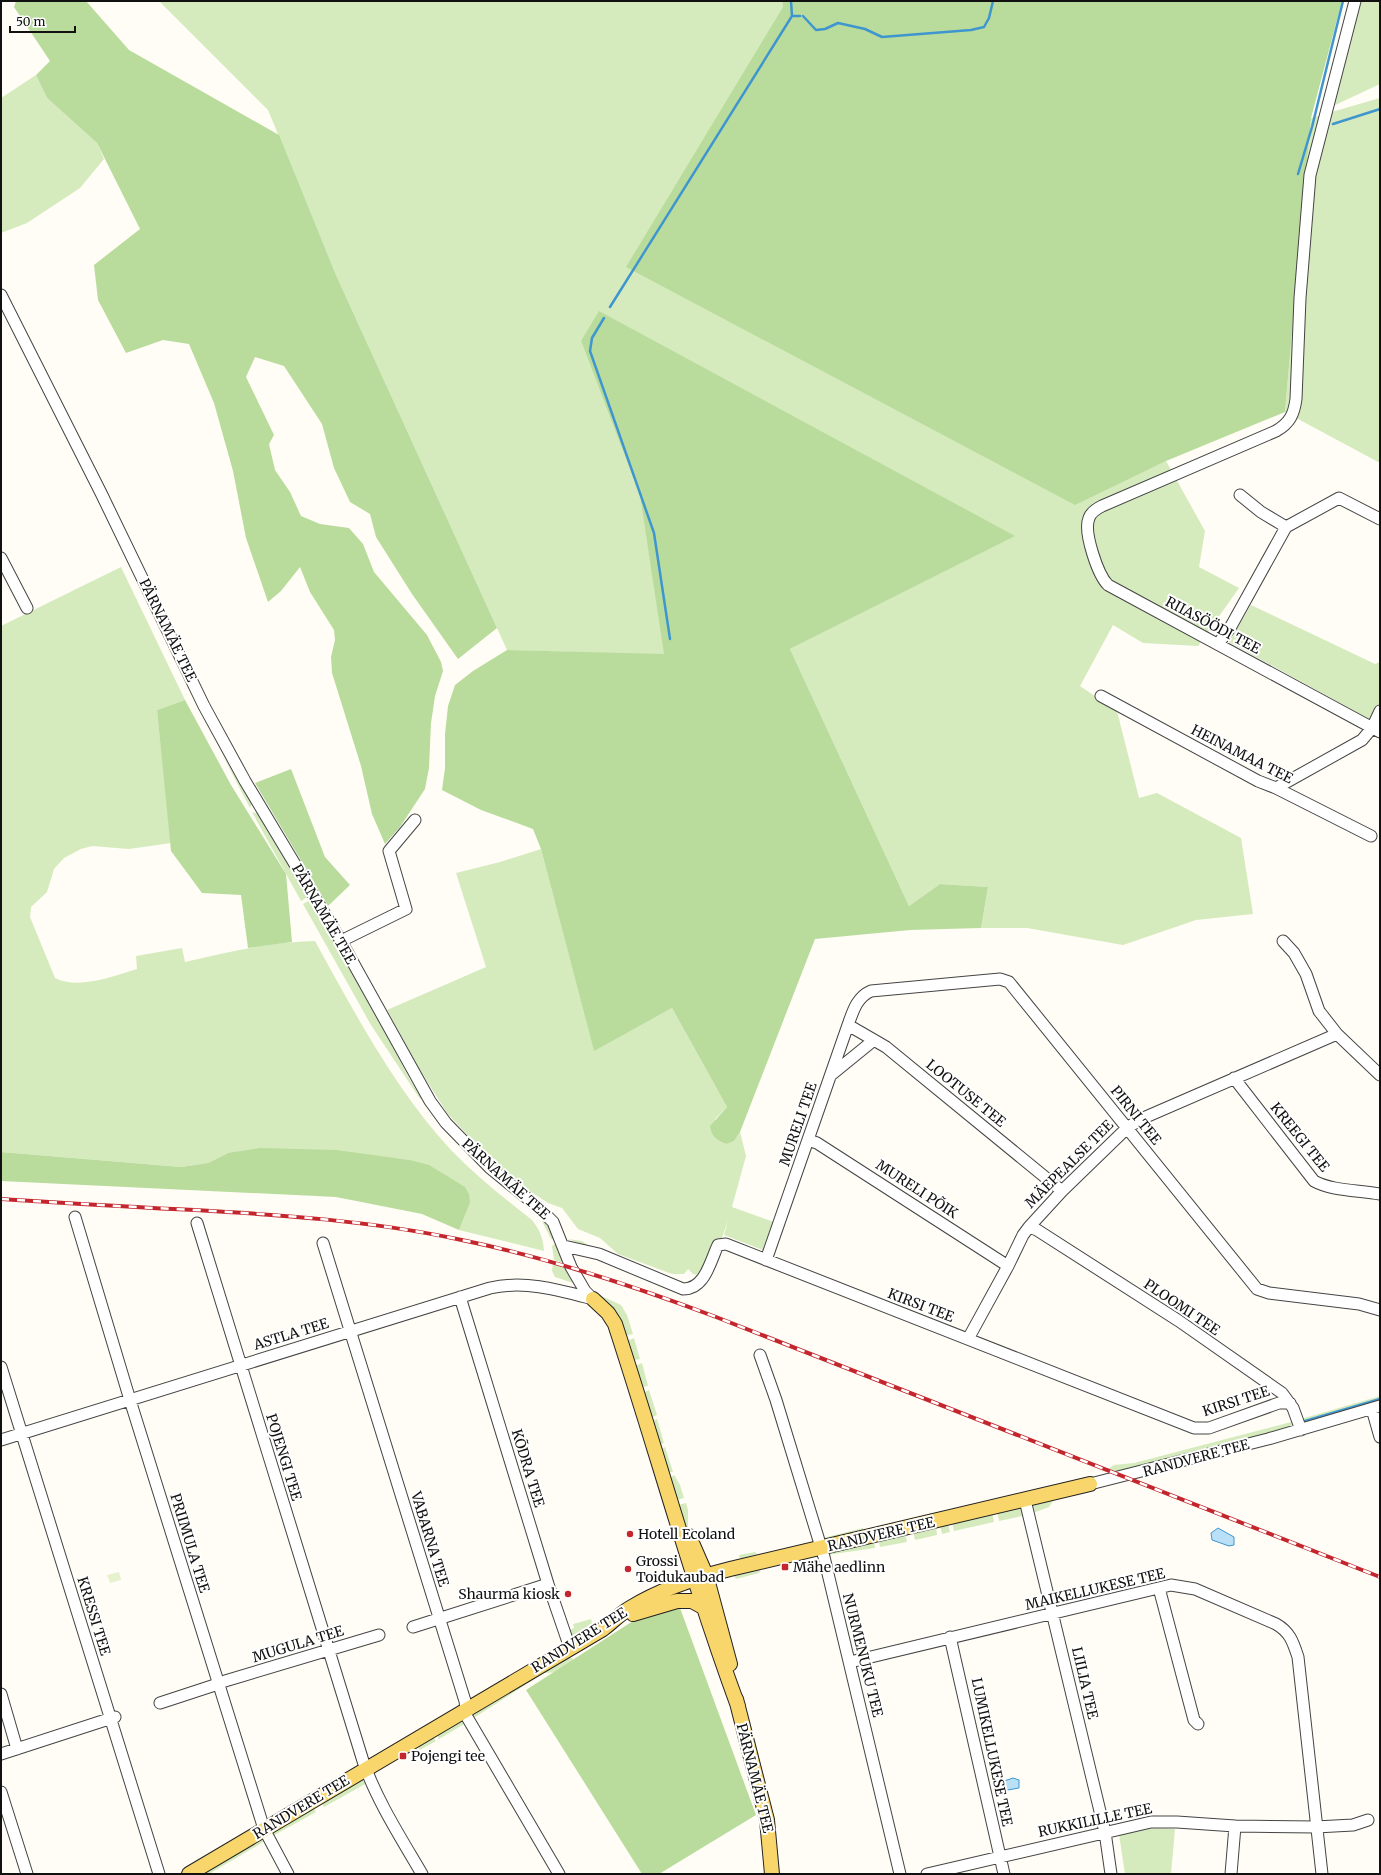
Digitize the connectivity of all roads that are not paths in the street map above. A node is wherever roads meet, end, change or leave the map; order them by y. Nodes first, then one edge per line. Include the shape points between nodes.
1 (1355, 1) edge
2 (1, 295) edge
3 (1240, 494) dead end
4 (1380, 519) edge
5 (1286, 527) junction
6 (1, 558) edge
7 (27, 608) dead end
8 (1218, 644) junction
9 (1101, 696) dead end
10 (1380, 711) edge
11 (1376, 730) edge
12 (1276, 788) junction
13 (415, 820) dead end
14 (1371, 836) dead end
15 (1283, 940) dead end
16 (341, 941) junction
17 (859, 999) joint
18 (848, 1025) junction
19 (1337, 1034) junction
20 (874, 1040) junction
21 (1380, 1075) edge
22 (830, 1076) junction
23 (1234, 1078) junction
24 (1126, 1128) junction
25 (808, 1140) junction
26 (1062, 1191) junction
27 (1380, 1194) edge
28 (75, 1217) dead end
29 (197, 1223) dead end
30 (1029, 1227) junction
31 (323, 1243) dead end
32 (564, 1246) junction
33 (766, 1260) junction
34 (1008, 1266) junction
35 (460, 1297) junction
36 (593, 1299) junction
37 (1380, 1310) edge
38 (350, 1331) junction
39 (968, 1339) junction
40 (760, 1355) dead end
41 (240, 1366) junction
42 (1, 1367) edge
43 (130, 1400) junction
44 (1290, 1403) junction
45 (1376, 1408) edge
46 (1300, 1430) junction
47 (22, 1433) junction
48 (1380, 1437) edge
49 (1, 1440) edge
50 (1090, 1484) joint
51 (1025, 1500) junction
52 (821, 1548) junction
53 (700, 1577) junction
54 (548, 1584) junction
55 (1159, 1588) junction
56 (703, 1607) junction
57 (1052, 1614) junction
58 (439, 1618) junction
59 (617, 1619) junction
60 (413, 1627) dead end
61 (379, 1636) dead end
62 (950, 1637) junction
63 (570, 1648) junction
64 (328, 1650) junction
65 (850, 1662) junction
66 (222, 1683) junction
67 (1, 1694) edge
68 (160, 1703) dead end
69 (738, 1706) junction
70 (466, 1710) junction
71 (112, 1718) junction
72 (1198, 1724) dead end
73 (18, 1748) junction
74 (1, 1754) edge
75 (365, 1769) junction
76 (1, 1792) edge
77 (1368, 1820) dead end
78 (1235, 1826) junction
79 (1316, 1827) junction
80 (264, 1830) junction
81 (1105, 1832) junction
82 (1000, 1856) junction
83 (26, 1874) edge
84 (159, 1874) edge
85 (189, 1874) edge
86 (288, 1874) edge
87 (422, 1874) edge
88 (559, 1874) edge
89 (772, 1874) edge
90 (900, 1874) edge
91 (927, 1874) edge
92 (1004, 1874) edge
93 (1111, 1874) edge
94 (1231, 1874) edge
95 (1322, 1874) edge

1 - 8 street, RIIASÖÖDI TEE via 1310,175 1293,415 1283,428 1276,432 1102,506 1091,514 1088,522 1097,569 1104,582
2 - 16 street, PÄRNAMÄE TEE via 204,706 245,781
3 - 5 street via 1261,512
4 - 5 street via 1338,498
5 - 8 street via 1230,628
6 - 7 street
8 - 11 street, RIIASÖÖDI TEE
9 - 12 street, HEINAMAA TEE via 1258,781
10 - 11 street
11 - 12 street
12 - 14 street, HEINAMAA TEE
13 - 16 street via 389,851 406,909
15 - 19 street via 1306,974 1319,1011
16 - 32 street, PÄRNAMÄE TEE via 430,1101 446,1123 490,1168 553,1222
17 - 18 street, MURELI TEE
17 - 24 street, PIRNI TEE via 871,991 989,979 1009,982
18 - 20 street, LOOTUSE TEE
18 - 22 street, MURELI TEE
19 - 21 street
19 - 23 street, MÄEPEALSE TEE
20 - 22 street
20 - 26 street, LOOTUSE TEE via 886,1047
22 - 25 street, MURELI TEE
23 - 24 street, MÄEPEALSE TEE
23 - 27 street, KREEGI TEE via 1314,1181 1329,1188 1355,1189
24 - 26 street, MÄEPEALSE TEE
24 - 37 street, PIRNI TEE via 1257,1289 1269,1293 1360,1304
25 - 33 street, MURELI TEE
25 - 34 street, MURELI PÕIK via 817,1143
26 - 30 street, MÄEPEALSE TEE
28 - 43 street, PRIIMULA TEE
29 - 41 street, POJENGI TEE
30 - 34 street, MÄEPEALSE TEE
30 - 44 street, PLOOMI TEE via 1179,1321 1282,1393
31 - 38 street, VABARNA TEE
32 - 33 street, KIRSI TEE via 599,1254 683,1289 692,1288 702,1281 720,1244 729,1245
32 - 36 street, PÄRNAMÄE TEE via 571,1267 585,1291
33 - 39 street, KIRSI TEE
34 - 39 street, MÄEPEALSE TEE
35 - 36 street, ASTLA TEE via 513,1284 540,1287
35 - 38 street, ASTLA TEE
35 - 54 street, KÕDRA TEE
36 - 53 main road, PÄRNAMÄE TEE via 608,1313 615,1324 672,1504
38 - 41 street, ASTLA TEE
38 - 58 street, VABARNA TEE
39 - 44 street, KIRSI TEE via 1194,1428 1209,1428 1279,1403
40 - 52 street, NURMENUKU TEE
41 - 43 street, ASTLA TEE
41 - 64 street, POJENGI TEE
42 - 47 street, KRESSI TEE
43 - 47 street, ASTLA TEE
43 - 66 street, PRIIMULA TEE
44 - 46 street, PLOOMI TEE
45 - 46 street, RANDVERE TEE
45 - 48 street
46 - 50 street, RANDVERE TEE
47 - 49 street, ASTLA TEE
47 - 71 street, KRESSI TEE
50 - 51 main road, RANDVERE TEE
51 - 52 main road, RANDVERE TEE
51 - 57 street, LIILIA TEE
52 - 53 main road, RANDVERE TEE
52 - 65 street, NURMENUKU TEE
53 - 56 main road, PÄRNAMÄE TEE
53 - 59 main road, RANDVERE TEE via 657,1593 628,1609
53 - 69 main road, PÄRNAMÄE TEE via 729,1654
54 - 58 street
54 - 63 street, KÕDRA TEE
55 - 57 street, MAIKELLUKESE TEE
55 - 72 street via 1194,1720
55 - 79 street, MAIKELLUKESE TEE via 1171,1585 1195,1590 1276,1624 1291,1636 1298,1657
56 - 59 main road via 692,1601 677,1601
56 - 69 main road, PÄRNAMÄE TEE
57 - 62 street, MAIKELLUKESE TEE
57 - 81 street, LIILIA TEE
58 - 60 street
58 - 70 street, VABARNA TEE
59 - 63 main road, RANDVERE TEE
61 - 64 street, MUGULA TEE
62 - 65 street, MAIKELLUKESE TEE
62 - 82 street, LUMIKELLUKESE TEE
63 - 70 main road, RANDVERE TEE
64 - 66 street, MUGULA TEE
64 - 75 street, POJENGI TEE
65 - 90 street, NURMENUKU TEE
66 - 68 street, MUGULA TEE
66 - 80 street, PRIIMULA TEE
67 - 73 street
69 - 89 main road, PÄRNAMÄE TEE via 767,1820
70 - 75 main road, RANDVERE TEE
70 - 88 street, VABARNA TEE via 470,1723
71 - 73 street
71 - 84 street, KRESSI TEE
73 - 74 street
75 - 80 main road, RANDVERE TEE
75 - 87 street, POJENGI TEE
76 - 83 street
77 - 79 street, RUKKILILLE TEE
78 - 79 street, RUKKILILLE TEE
78 - 81 street, RUKKILILLE TEE via 1162,1821
78 - 94 street
79 - 95 street, MAIKELLUKESE TEE
80 - 85 main road, RANDVERE TEE
80 - 86 street, PRIIMULA TEE
81 - 82 street, RUKKILILLE TEE
81 - 93 street, LIILIA TEE
82 - 91 street, RUKKILILLE TEE
82 - 92 street, LUMIKELLUKESE TEE

